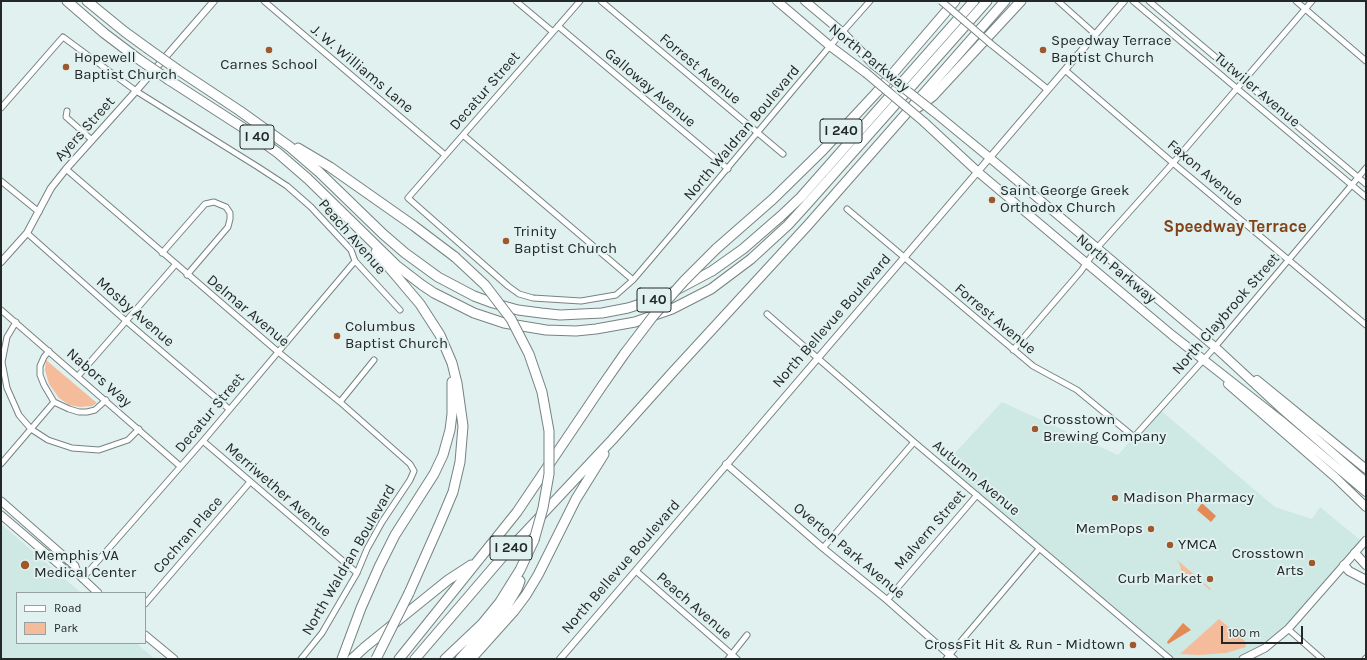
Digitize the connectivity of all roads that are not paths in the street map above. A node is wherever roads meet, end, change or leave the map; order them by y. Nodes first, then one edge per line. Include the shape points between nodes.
1 (67, 1) edge
2 (87, 1) edge
3 (214, 1) edge
4 (264, 1) edge
5 (516, 1) edge
6 (580, 1) edge
7 (601, 1) edge
8 (777, 1) edge
9 (805, 1) edge
10 (870, 1) edge
11 (941, 1) edge
12 (955, 1) edge
13 (974, 1) edge
14 (987, 1) edge
15 (1005, 1) edge
16 (1021, 1) edge
17 (1058, 1) edge
18 (1124, 1) edge
19 (1133, 1) edge
20 (1149, 1) edge
21 (1296, 1) edge
22 (1312, 1) edge
23 (1305, 9) junction
24 (558, 26) junction
25 (553, 32) junction
26 (842, 32) junction
27 (1095, 34) junction
28 (830, 46) junction
29 (1366, 61) edge
30 (1065, 70) junction
31 (1243, 81) junction
32 (1237, 88) junction
33 (1047, 89) junction
34 (136, 91) junction
35 (1, 108) edge
36 (67, 111) dead end
37 (897, 124) junction
38 (757, 133) junction
39 (273, 134) junction
40 (462, 135) junction
41 (92, 140) junction
42 (783, 154) dead end
43 (445, 155) junction
44 (990, 158) junction
45 (1173, 163) junction
46 (1366, 168) edge
47 (66, 169) junction
48 (728, 169) junction
49 (978, 172) junction
50 (1358, 177) junction
51 (1, 181) edge
52 (1352, 184) junction
53 (1366, 184) edge
54 (1366, 196) edge
55 (336, 206) junction
56 (847, 209) dead end
57 (39, 212) junction
58 (26, 233) junction
59 (1097, 248) junction
60 (162, 253) junction
61 (904, 258) junction
62 (1288, 260) junction
63 (355, 261) junction
64 (1, 262) edge
65 (1087, 263) junction
66 (175, 265) junction
67 (187, 275) junction
68 (633, 280) junction
69 (1, 310) edge
70 (400, 310) dead end
71 (767, 314) dead end
72 (126, 321) junction
73 (16, 322) junction
74 (1366, 325) edge
75 (1215, 347) junction
76 (1013, 350) junction
77 (49, 351) junction
78 (277, 351) junction
79 (817, 358) junction
80 (374, 360) dead end
81 (1203, 360) junction
82 (452, 363) junction
83 (78, 376) junction
84 (106, 400) junction
85 (54, 402) junction
86 (340, 402) junction
87 (229, 409) junction
88 (31, 429) junction
89 (139, 429) junction
90 (1134, 437) joint
91 (612, 440) junction
92 (203, 441) junction
93 (914, 442) junction
94 (1, 464) edge
95 (726, 464) junction
96 (180, 466) junction
97 (1366, 470) edge
98 (414, 471) joint
99 (250, 482) junction
100 (1366, 482) edge
101 (1366, 492) edge
102 (977, 495) junction
103 (1358, 500) junction
104 (1, 501) edge
105 (1366, 507) edge
106 (1366, 513) edge
107 (1, 515) edge
108 (1366, 540) edge
109 (824, 548) junction
110 (1040, 549) junction
111 (1355, 553) junction
112 (479, 559) junction
113 (1344, 564) junction
114 (1366, 565) edge
115 (636, 571) junction
116 (357, 572) junction
117 (76, 573) junction
118 (82, 579) junction
119 (1366, 580) edge
120 (514, 587) junction
121 (97, 592) edge
122 (887, 600) junction
123 (146, 603) edge
124 (1288, 629) junction
125 (146, 636) edge
126 (747, 636) dead end
127 (732, 654) junction
128 (950, 658) edge
129 (1247, 658) edge
130 (174, 659) edge
131 (301, 659) edge
132 (342, 659) edge
133 (352, 659) edge
134 (376, 659) edge
135 (398, 659) edge
136 (415, 659) edge
137 (445, 659) edge
138 (460, 659) edge
139 (471, 659) edge
140 (560, 659) edge
141 (728, 659) edge
142 (737, 659) edge
143 (1170, 659) edge
144 (1322, 659) edge

1 - 55 highway, I 40, bridge via 137,58 278,153
2 - 39 highway, I 40, bridge via 147,48
3 - 34 street, Ayers Street
4 - 43 street, J. W. Williams Lane
5 - 25 street
6 - 24 street, Decatur Street
7 - 38 street, Forrest Avenue
8 - 28 main road, North Parkway
9 - 26 main road, North Parkway
10 - 26 street, North Waldran Boulevard
11 - 33 street, bridge
12 - 112 highway, I 240, bridge via 823,150 684,281 659,309 625,353 517,512
13 - 39 highway, I 40 via 801,197 743,249 703,277 665,296 602,313 560,315 518,310 492,303 456,287 405,253 319,172
14 - 55 highway, I 40 via 788,225 767,245 711,289 672,309 635,322 596,329 554,330 504,323 474,313 434,293 408,274
15 - 37 highway, I 240
16 - 37 highway via 933,96
17 - 27 street
18 - 27 street, North Bellevue Boulevard
19 - 32 street, Tutwiler Avenue
20 - 31 street, Tutwiler Avenue
21 - 23 street
22 - 23 street
23 - 29 street
23 - 31 street
24 - 25 street, Decatur Street
24 - 48 street, Galloway Avenue
25 - 40 street, Decatur Street
26 - 28 street, North Waldran Boulevard
26 - 44 main road, North Parkway, bridge via 873,64
27 - 30 street, North Bellevue Boulevard
28 - 38 street, North Waldran Boulevard
28 - 49 main road, North Parkway, bridge via 924,122
30 - 33 street, North Bellevue Boulevard
30 - 45 street, Faxon Avenue
31 - 32 street
31 - 50 street, Tutwiler Avenue
32 - 45 street
32 - 52 street, Tutwiler Avenue
33 - 44 street, North Bellevue Boulevard
34 - 35 street, Peach Avenue via 63,37
34 - 41 street, Ayers Street
34 - 63 street, Peach Avenue via 287,186 311,207 351,250
36 - 41 street via 66,117
37 - 91 highway, I 240
38 - 42 street, Forrest Avenue
38 - 48 street, North Waldran Boulevard
39 - 120 highway, bridge via 330,167 455,257 485,285 508,314 529,354 542,392 549,432 549,474 543,508 534,540
40 - 43 street, Decatur Street
40 - 68 street
41 - 47 street, Ayers Street
43 - 68 street, Decatur Street via 408,198 518,294 533,298 581,301 601,299 616,295
44 - 49 street, North Bellevue Boulevard
44 - 59 main road, North Parkway
45 - 59 street
45 - 62 street, Faxon Avenue
46 - 50 street, North Claybrook Street
47 - 57 street, Ayers Street via 51,188
47 - 60 street, Delmar Avenue
48 - 68 street, North Waldran Boulevard
49 - 61 street, North Bellevue Boulevard
49 - 65 main road, North Parkway
50 - 52 street, North Claybrook Street
50 - 53 street, Tutwiler Avenue
51 - 57 street
52 - 54 street, Tutwiler Avenue
52 - 62 street, North Claybrook Street
55 - 82 highway via 420,304 440,335
56 - 61 street, Forrest Avenue
57 - 58 street, Ayers Street
58 - 64 street, Ayers Street
58 - 72 street, Mosby Avenue
59 - 65 street
59 - 75 main road, North Parkway
60 - 66 street, Delmar Avenue
60 - 67 street via 205,204 214,202 226,207 230,213 228,227
61 - 76 street, Forrest Avenue
61 - 79 street, North Bellevue Boulevard
62 - 74 street, Faxon Avenue
62 - 75 street, North Claybrook Street
63 - 70 street, Peach Avenue
63 - 78 street, Decatur Street
65 - 76 street
65 - 81 main road, North Parkway
66 - 67 street, Delmar Avenue
66 - 72 street
67 - 78 street, Delmar Avenue
69 - 73 street, Nabors Way
71 - 79 street, Autumn Avenue
72 - 83 street
72 - 87 street, Mosby Avenue
73 - 77 street, Nabors Way
73 - 88 street via 7,337 2,362 7,388 19,415
75 - 81 street, North Claybrook Street
75 - 97 main road via 1280,397
75 - 100 main road, North Parkway
76 - 90 street, Forrest Avenue via 1033,366 1077,390
77 - 83 street, Nabors Way
77 - 85 street via 40,366 40,375
78 - 86 street, Delmar Avenue
78 - 87 street, Decatur Street
79 - 93 street, Autumn Avenue
79 - 95 street, North Bellevue Boulevard
80 - 86 street
81 - 90 street, North Claybrook Street
81 - 101 main road, North Parkway via 1284,423
81 - 103 main road via 1237,394
82 - 132 highway via 452,414 443,455 379,567
82 - 134 highway, bridge via 463,426 456,478 449,503
83 - 84 street, Nabors Way
84 - 85 street via 95,410 87,412 69,409
84 - 89 street, Nabors Way
85 - 88 street
86 - 98 street, Delmar Avenue via 410,464
87 - 92 street, Decatur Street
88 - 89 street via 48,440 72,448 99,450 128,440
88 - 94 street
89 - 96 street, Nabors Way
91 - 136 highway, I 240 via 505,554
91 - 139 highway via 576,499 526,595
92 - 96 street, Decatur Street
92 - 99 street, Merriwether Avenue
93 - 102 street, Autumn Avenue
93 - 109 street
95 - 109 street, Overton Park Avenue
95 - 115 street, North Bellevue Boulevard
96 - 118 street, Decatur Street
98 - 116 street, North Waldran Boulevard via 382,522
99 - 116 street, Merriwether Avenue
99 - 123 street, Cochran Place
102 - 110 street, Autumn Avenue
102 - 122 street, Malvern Street
103 - 105 main road
103 - 106 main road
104 - 117 main road via 75,566
107 - 117 main road via 69,573
108 - 111 main road
109 - 122 street, Overton Park Avenue
110 - 128 street
110 - 143 street, Autumn Avenue
111 - 113 main road
111 - 114 main road
112 - 133 highway via 448,580
112 - 135 highway, I 240
113 - 119 main road via 1349,571
113 - 124 main road
115 - 127 street, Peach Avenue
115 - 140 street, North Bellevue Boulevard
116 - 131 street, North Waldran Boulevard via 322,633
117 - 118 main road
118 - 121 main road
120 - 137 highway via 482,624
120 - 138 highway via 496,619
122 - 128 street, Overton Park Avenue
124 - 129 main road via 1265,648
124 - 144 street
125 - 130 main road
126 - 127 street
127 - 141 street
127 - 142 street, Peach Avenue

